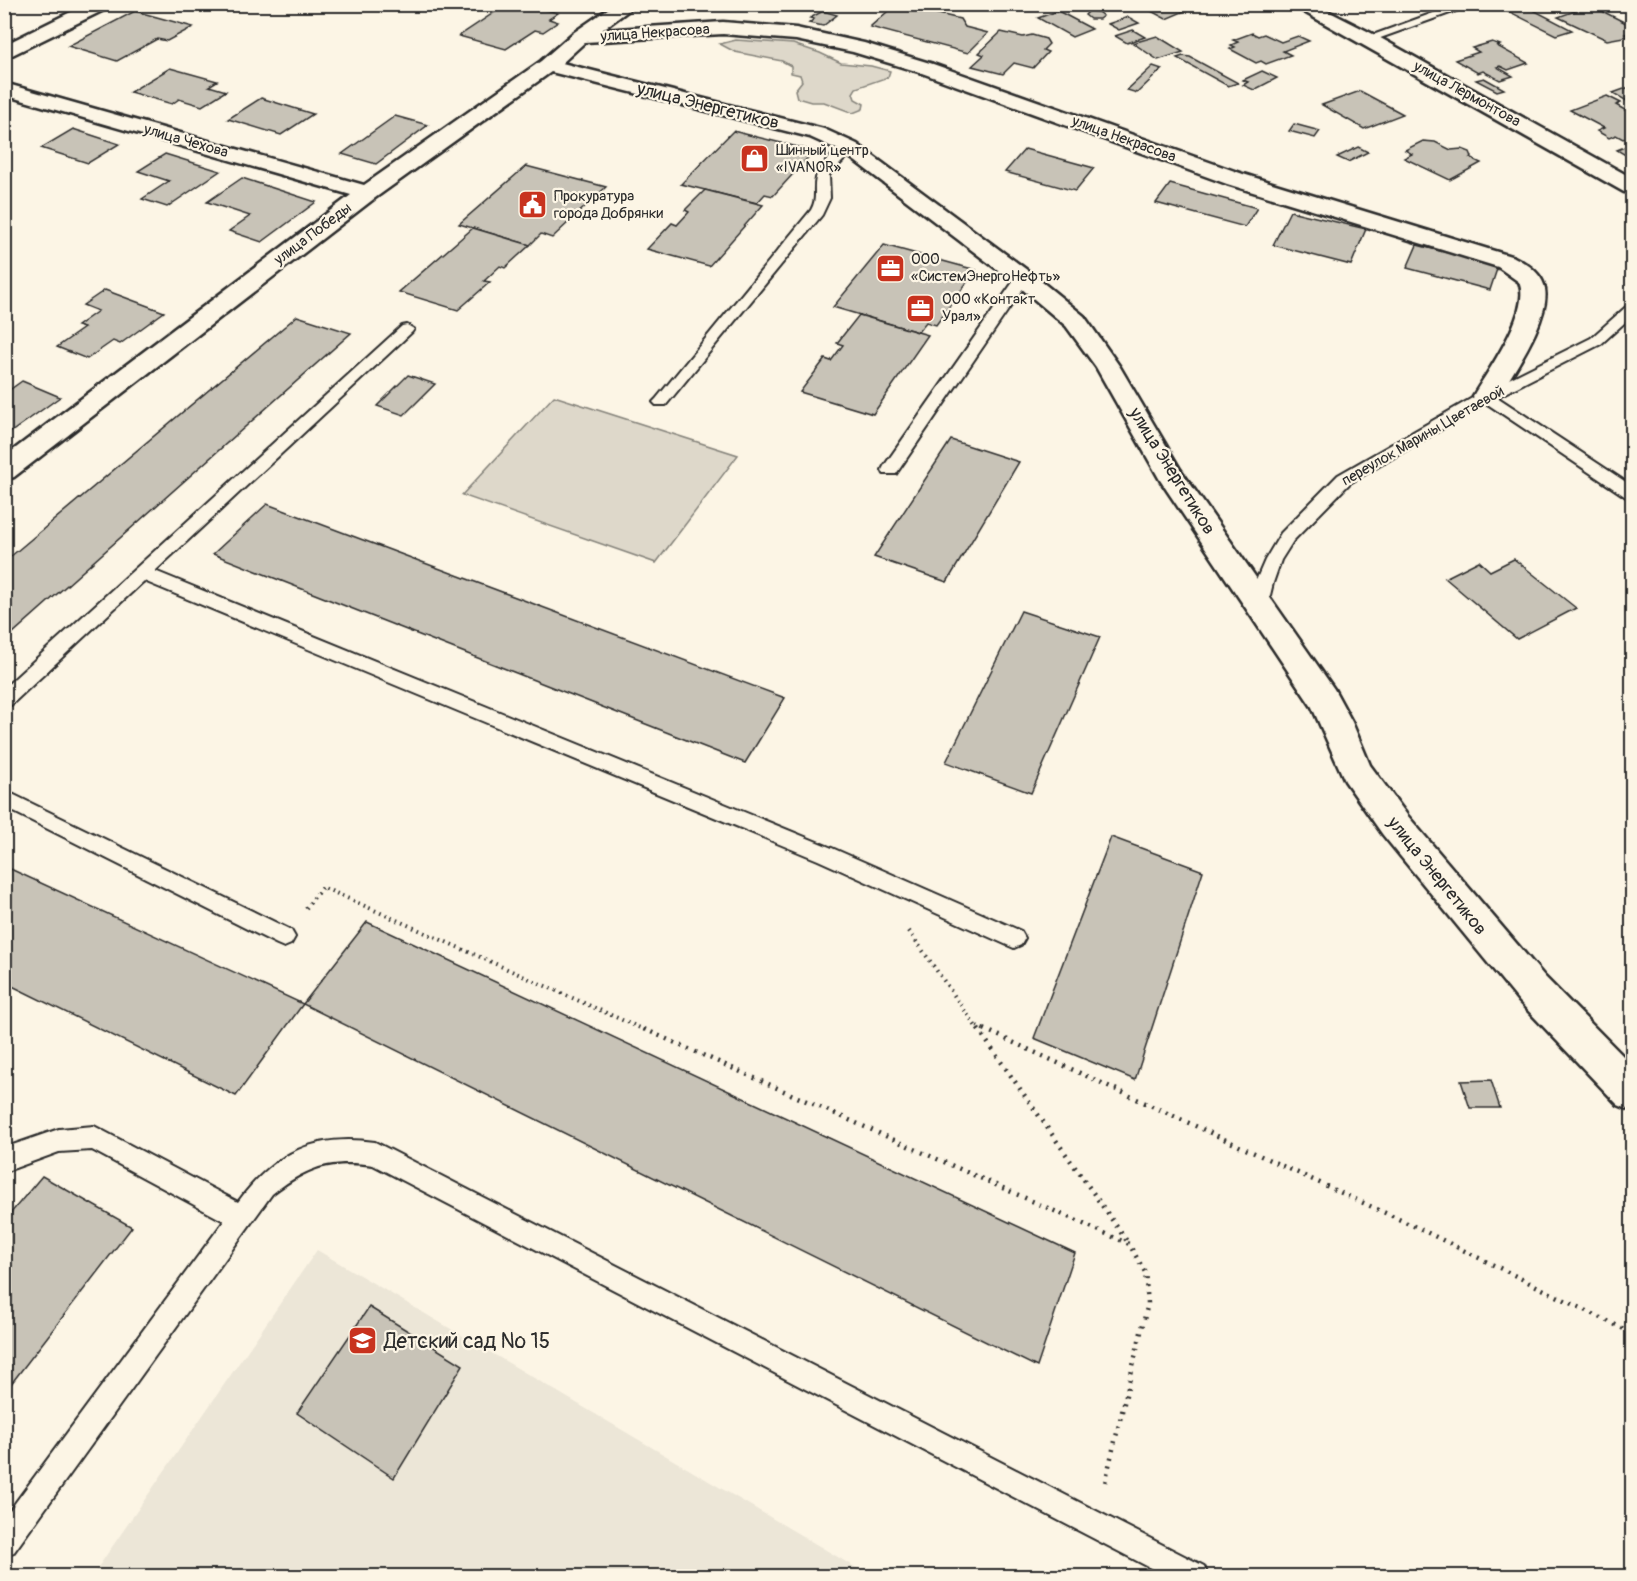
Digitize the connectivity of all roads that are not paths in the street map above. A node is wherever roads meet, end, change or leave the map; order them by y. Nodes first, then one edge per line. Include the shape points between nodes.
1 (102, 4) edge
2 (628, 4) edge
3 (1299, 4) edge
4 (1470, 4) edge
5 (580, 37) junction
6 (1368, 39) junction
7 (4, 53) edge
8 (548, 65) junction
9 (4, 89) edge
10 (850, 148) junction
11 (1632, 187) edge
12 (367, 194) junction
13 (1023, 278) junction
14 (1632, 309) edge
15 (407, 329) dead end
16 (1486, 396) junction
17 (661, 402) dead end
18 (890, 470) dead end
19 (4, 471) edge
20 (1632, 494) edge
21 (142, 573) junction
22 (1260, 607) junction
23 (4, 700) edge
24 (4, 798) edge
25 (284, 937) road end
26 (1014, 938) dead end
27 (1632, 1092) edge
28 (4, 1160) edge
29 (241, 1217) junction
30 (4, 1542) edge
31 (1194, 1576) edge

1 - 7 street
2 - 5 street, улица Победы
3 - 6 street, улица Лермонтова
4 - 6 lane
5 - 8 street, улица Победы
5 - 16 street, улица Некрасова via 723,28 796,34 857,47 947,75 1235,179 1506,262 1527,276 1534,299 1530,315
6 - 11 street, улица Лермонтова
8 - 10 street, улица Энергетиков via 817,134
8 - 12 street, улица Победы
9 - 12 street, улица Чехова
10 - 13 street, улица Энергетиков
10 - 17 lane via 825,171 821,180 825,195 817,212
12 - 19 street, улица Победы
13 - 18 lane
13 - 22 street, улица Энергетиков via 1075,321 1091,341 1170,474
14 - 16 lane, переулок Марины Цветаевой via 1596,341
15 - 21 lane
16 - 20 lane
16 - 22 lane, переулок Марины Цветаевой via 1344,479 1287,537 1264,583
21 - 23 lane
21 - 26 lane via 825,854
22 - 27 street, улица Энергетиков via 1323,698 1357,772 1395,825 1532,989
24 - 25 lane
28 - 29 lane via 73,1136 94,1138
29 - 30 lane
29 - 31 lane via 264,1186 302,1160 324,1151 350,1149 375,1154

